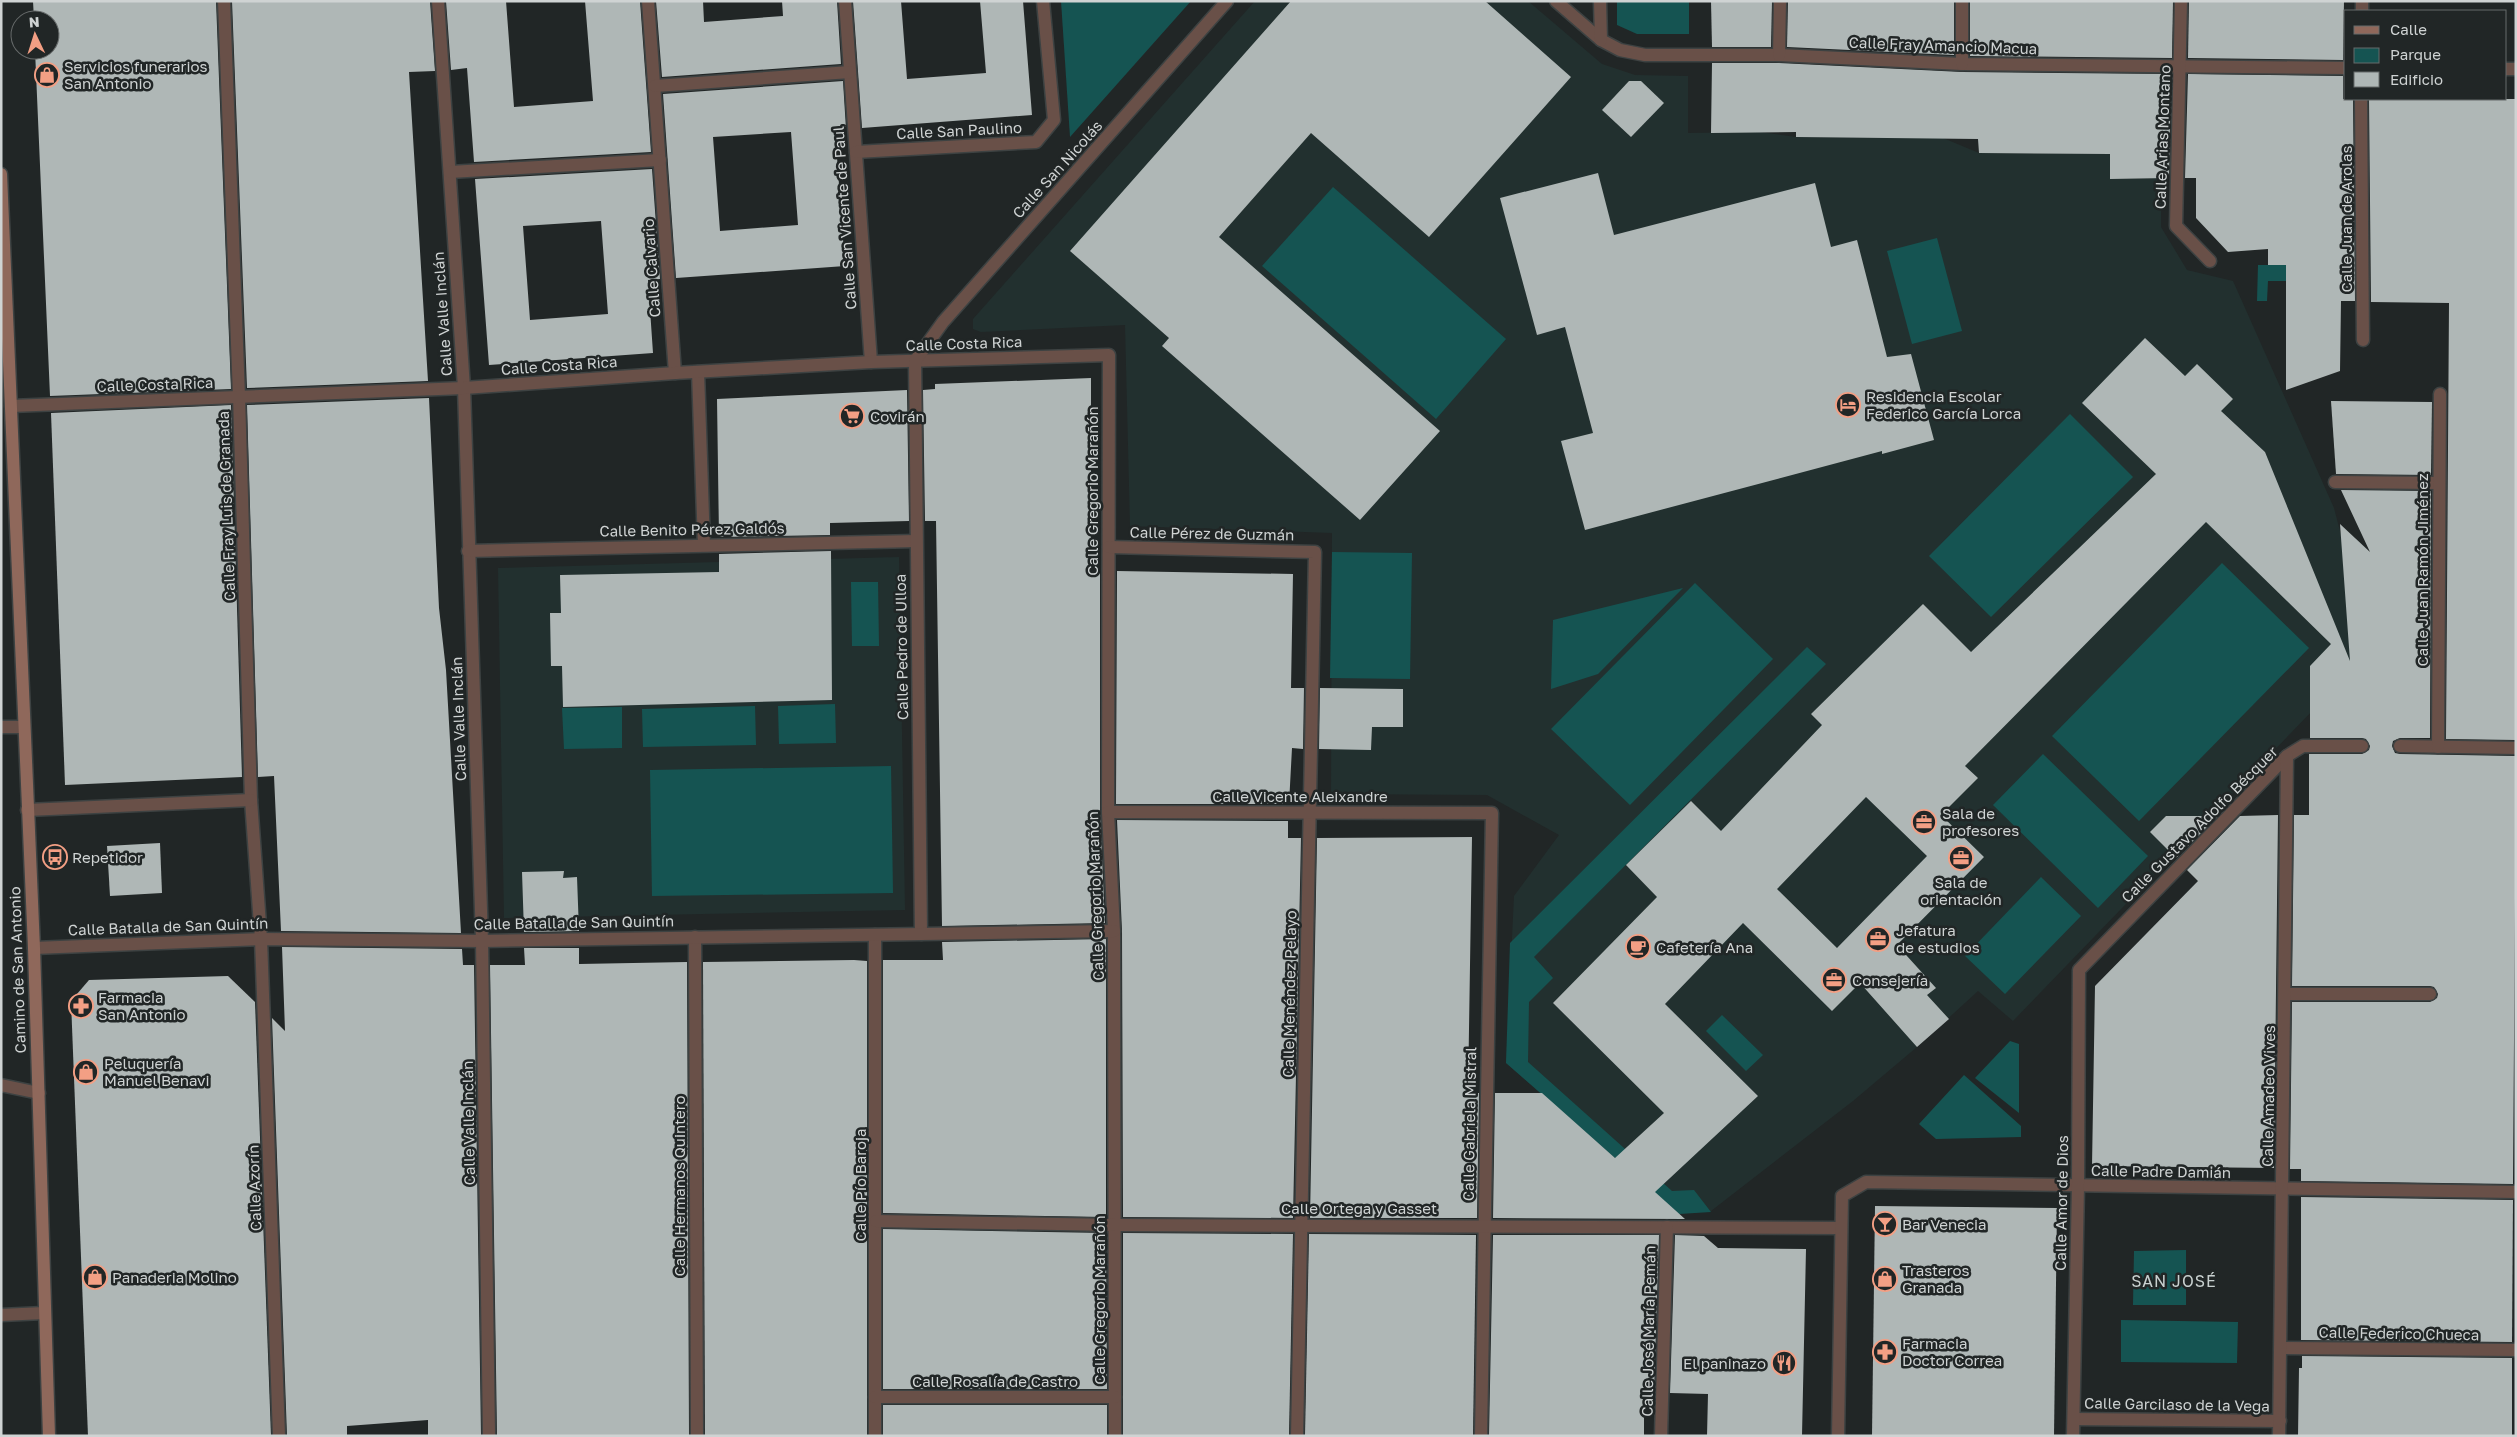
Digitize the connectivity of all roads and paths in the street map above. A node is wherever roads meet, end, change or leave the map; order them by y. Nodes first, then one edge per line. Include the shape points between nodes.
1 (224, 1) edge
2 (438, 1) edge
3 (648, 1) edge
4 (845, 1) edge
5 (1043, 1) edge
6 (1227, 1) edge
7 (1556, 1) edge
8 (1600, 1) edge
9 (1780, 1) edge
10 (1962, 1) edge
11 (2181, 1) edge
12 (1601, 40) junction
13 (1779, 56) junction
14 (1962, 64) junction
15 (2180, 66) junction
16 (2344, 68) edge
17 (850, 72) junction
18 (655, 86) junction
19 (2362, 100) edge
20 (856, 152) junction
21 (660, 160) junction
22 (450, 172) junction
23 (1, 174) edge
24 (2210, 261) dead end
25 (2363, 340) dead end
26 (1109, 355) joint
27 (915, 361) junction
28 (871, 362) junction
29 (698, 372) junction
30 (675, 373) junction
31 (464, 388) junction
32 (2440, 394) dead end
33 (240, 396) junction
34 (11, 406) junction
35 (2335, 482) dead end
36 (2439, 483) junction
37 (916, 541) junction
38 (704, 545) junction
39 (1109, 548) junction
40 (468, 551) junction
41 (1315, 552) joint
42 (23, 726) junction
43 (1, 728) edge
44 (2362, 746) dead end
45 (2400, 746) dead end
46 (2438, 747) junction
47 (2516, 748) edge
48 (2287, 756) junction
49 (251, 800) junction
50 (27, 810) junction
51 (1108, 812) junction
52 (1308, 812) junction
53 (1492, 813) joint
54 (1114, 931) junction
55 (921, 934) junction
56 (875, 935) junction
57 (695, 936) junction
58 (260, 939) junction
59 (482, 941) junction
60 (34, 948) junction
61 (2079, 970) joint
62 (2286, 994) junction
63 (2430, 994) dead end
64 (1, 1085) edge
65 (38, 1093) junction
66 (2078, 1186) junction
67 (2283, 1189) junction
68 (2516, 1192) edge
69 (876, 1221) junction
70 (1301, 1224) junction
71 (1115, 1225) junction
72 (1483, 1225) junction
73 (1667, 1227) junction
74 (1841, 1228) junction
75 (44, 1312) junction
76 (1, 1315) edge
77 (2281, 1348) junction
78 (2516, 1350) edge
79 (875, 1397) junction
80 (1115, 1397) junction
81 (2074, 1419) junction
82 (2280, 1421) junction
83 (49, 1436) edge
84 (279, 1436) edge
85 (489, 1436) edge
86 (697, 1436) edge
87 (875, 1436) edge
88 (1115, 1436) edge
89 (1297, 1436) edge
90 (1481, 1436) edge
91 (1661, 1436) edge
92 (1838, 1436) edge
93 (2073, 1436) edge
94 (2279, 1436) edge

1 - 33 street, Calle Fray Luis de Granada
2 - 22 street, Calle Valle Inclán
3 - 18 street, Calle Calvario
4 - 17 street, Calle San Vicente de Paul
5 - 20 street, Calle San Paulino via 1054,120 1036,142
6 - 27 street, Calle San Nicolás via 943,322
7 - 12 street, Calle Fray Amancio Macua
8 - 12 street
9 - 13 street
10 - 14 street
11 - 15 street, Calle Arias Montano
12 - 13 street, Calle Fray Amancio Macua via 1620,50 1644,55
13 - 14 street, Calle Fray Amancio Macua
14 - 15 street, Calle Fray Amancio Macua
15 - 16 street, Calle Fray Amancio Macua
15 - 24 street, Calle Arias Montano via 2176,226
17 - 18 street
17 - 20 street, Calle San Vicente de Paul
18 - 21 street, Calle Calvario
19 - 25 street, Calle Juan de Arolas
20 - 28 street, Calle San Vicente de Paul
21 - 22 street
21 - 30 street, Calle Calvario
22 - 31 street, Calle Valle Inclán
23 - 34 main road, Camino de San Antonio
26 - 27 street, Calle Costa Rica
26 - 39 street, Calle Gregorio Marañón
27 - 28 street, Calle Costa Rica
27 - 37 street, Calle Pedro de Ulloa
28 - 29 street, Calle Costa Rica
29 - 30 street, Calle Costa Rica
29 - 38 street
30 - 31 street, Calle Costa Rica
31 - 33 street, Calle Costa Rica
31 - 40 street, Calle Valle Inclán
32 - 36 street, Calle Juan Ramón Jiménez
33 - 34 street, Calle Costa Rica
33 - 49 street, Calle Fray Luis de Granada
34 - 42 main road, Camino de San Antonio
35 - 36 street
36 - 46 street, Calle Juan Ramón Jiménez
37 - 38 street, Calle Benito Pérez Galdós
37 - 55 street, Calle Pedro de Ulloa
38 - 40 street, Calle Benito Pérez Galdós
39 - 41 street, Calle Pérez de Guzmán
39 - 51 street, Calle Gregorio Marañón
40 - 59 street, Calle Valle Inclán
41 - 52 street, Calle Menéndez Pelayo
42 - 43 street
42 - 50 main road, Camino de San Antonio
44 - 48 street, Calle Gustavo Adolfo Bécquer via 2303,746
45 - 46 street
46 - 47 street
48 - 61 street, Calle Gustavo Adolfo Bécquer
48 - 62 street, Calle Amadeo Vives
49 - 50 street
49 - 58 street, Calle Fray Luis de Granada
50 - 60 main road, Camino de San Antonio
51 - 52 street, Calle Vicente Aleixandre
51 - 54 street, Calle Gregorio Marañón
52 - 53 street, Calle Vicente Aleixandre
52 - 70 street, Calle Menéndez Pelayo
53 - 72 street, Calle Gabriela Mistral
54 - 55 street, Calle Batalla de San Quintín
54 - 71 street, Calle Gregorio Marañón
55 - 56 street, Calle Batalla de San Quintín
56 - 57 street, Calle Batalla de San Quintín
56 - 69 street, Calle Pío Baroja
57 - 59 street, Calle Batalla de San Quintín
57 - 86 street, Calle Hermanos Quintero
58 - 59 street, Calle Batalla de San Quintín
58 - 60 street, Calle Batalla de San Quintín
58 - 84 street, Calle Azorín
59 - 85 street, Calle Valle Inclán
60 - 65 main road, Camino de San Antonio
61 - 66 street, Calle Amor de Dios
62 - 63 street
62 - 67 street, Calle Amadeo Vives
64 - 65 street
65 - 75 main road, Camino de San Antonio
66 - 67 street, Calle Padre Damián
66 - 74 street, Calle Padre Damián via 1866,1182 1842,1196
66 - 81 street, Calle Amor de Dios
67 - 68 street, Calle Padre Damián
67 - 77 street, Calle Amadeo Vives
69 - 71 street, Calle Ortega y Gasset
69 - 79 street, Calle Pío Baroja
70 - 71 street, Calle Ortega y Gasset
70 - 72 street, Calle Ortega y Gasset
70 - 89 street, Calle Menéndez Pelayo
71 - 80 street, Calle Gregorio Marañón
72 - 73 street, Calle Ortega y Gasset
72 - 90 street, Calle Gabriela Mistral
73 - 74 street, Calle Ortega y Gasset
73 - 91 street, Calle José María Pemán
74 - 92 street
75 - 76 street
75 - 83 main road, Camino de San Antonio
77 - 78 street, Calle Federico Chueca
77 - 82 street, Calle Amadeo Vives
79 - 80 street, Calle Rosalía de Castro
79 - 87 street, Calle Pío Baroja
80 - 88 street, Calle Gregorio Marañón
81 - 82 street, Calle Garcilaso de la Vega
81 - 93 street, Calle Amor de Dios
82 - 94 street, Calle Amadeo Vives

